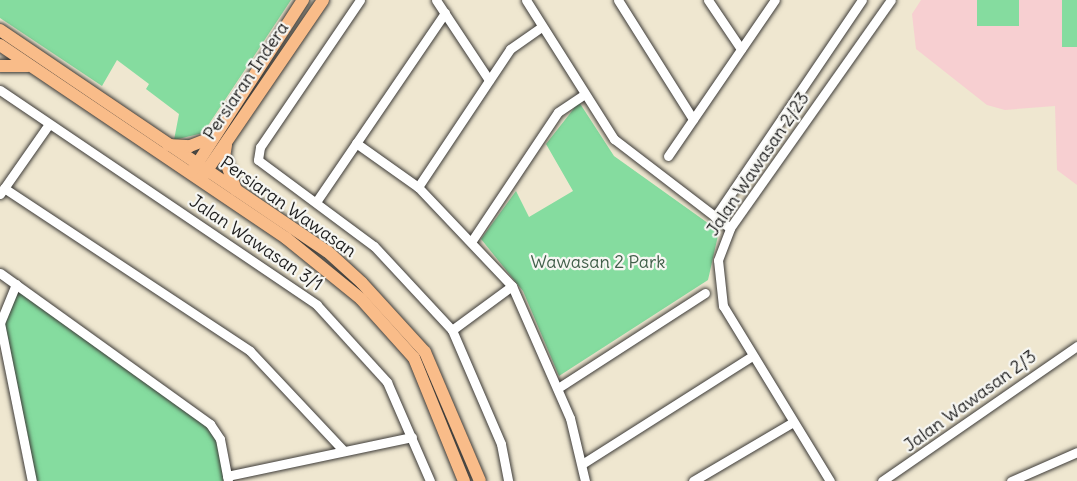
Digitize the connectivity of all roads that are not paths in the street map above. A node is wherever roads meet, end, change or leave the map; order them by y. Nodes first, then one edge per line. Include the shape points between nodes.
1 (303, 0) edge
2 (323, 0) edge
3 (360, 0) edge
4 (436, 0) edge
5 (526, 0) edge
6 (618, 0) edge
7 (708, 0) edge
8 (775, 0) edge
9 (862, 0) edge
10 (891, 0) edge
11 (445, 12) junction
12 (542, 27) junction
13 (0, 30) edge
14 (1, 45) edge
15 (741, 49) junction
16 (39, 55) junction
17 (0, 66) edge
18 (32, 67) junction
19 (489, 80) junction
20 (0, 90) edge
21 (585, 93) junction
22 (693, 119) junction
23 (48, 124) junction
24 (215, 136) junction
25 (161, 143) junction
26 (356, 143) junction
27 (226, 144) junction
28 (668, 156) dead end
29 (198, 174) junction
30 (418, 187) junction
31 (2, 191) edge
32 (237, 192) junction
33 (316, 202) junction
34 (716, 217) junction
35 (730, 228) junction
36 (471, 242) junction
37 (0, 273) edge
38 (16, 284) junction
39 (512, 286) junction
40 (705, 293) dead end
41 (452, 330) junction
42 (1077, 346) edge
43 (752, 356) junction
44 (558, 388) junction
45 (793, 422) junction
46 (412, 437) junction
47 (344, 451) junction
48 (1077, 452) edge
49 (582, 464) junction
50 (227, 478) edge
51 (479, 479) edge
52 (1017, 480) edge
53 (32, 481) edge
54 (430, 481) edge
55 (464, 481) edge
56 (508, 481) edge
57 (585, 481) edge
58 (693, 481) edge
59 (830, 481) edge
60 (882, 481) edge

1 - 24 main road, Persiaran Indera
2 - 27 main road, Persiaran Indera
3 - 33 street via 260,147 258,160
4 - 11 street
5 - 12 street
6 - 22 street
7 - 15 street
8 - 15 street
9 - 34 street
10 - 35 street, Jalan Wawasan 2/23
11 - 19 street
11 - 26 street
12 - 19 street via 510,49
12 - 21 street
13 - 16 main road, Persiaran Wawasan
14 - 16 main road
14 - 18 main road, Persiaran Wawasan
15 - 22 street
16 - 25 main road, Persiaran Wawasan
17 - 18 main road
18 - 29 main road, Persiaran Wawasan
19 - 30 street
20 - 23 street, Jalan Wawasan 3/1
21 - 34 street via 626,152
21 - 36 street via 558,112
22 - 28 street
23 - 31 street
23 - 46 street, Jalan Wawasan 3/1 via 306,295 387,382
24 - 25 main road via 190,146
24 - 29 main road, Persiaran Indera
25 - 29 main road, Persiaran Wawasan
26 - 30 street
26 - 33 street
27 - 29 main road, Persiaran Indera
27 - 32 main road via 224,157
29 - 32 main road, Persiaran Wawasan
29 - 55 main road, Persiaran Wawasan via 323,265 414,358
30 - 36 street
31 - 47 street via 250,351
32 - 51 main road, Persiaran Wawasan via 327,251 400,323 439,379
33 - 41 street via 374,246
34 - 35 street
35 - 43 street, Jalan Wawasan 2/23 via 718,260 719,296
36 - 39 street
37 - 38 street
38 - 50 street via 210,424
38 - 53 street via 0,323
39 - 41 street
39 - 44 street
40 - 44 street
41 - 56 street via 501,444
42 - 60 street, Jalan Wawasan 2/3
43 - 45 street, Jalan Wawasan 2/23
43 - 49 street
44 - 49 street
45 - 58 street
45 - 59 street, Jalan Wawasan 2/23
46 - 47 street
46 - 54 street, Jalan Wawasan 3/1
47 - 50 street
48 - 52 street
49 - 57 street

